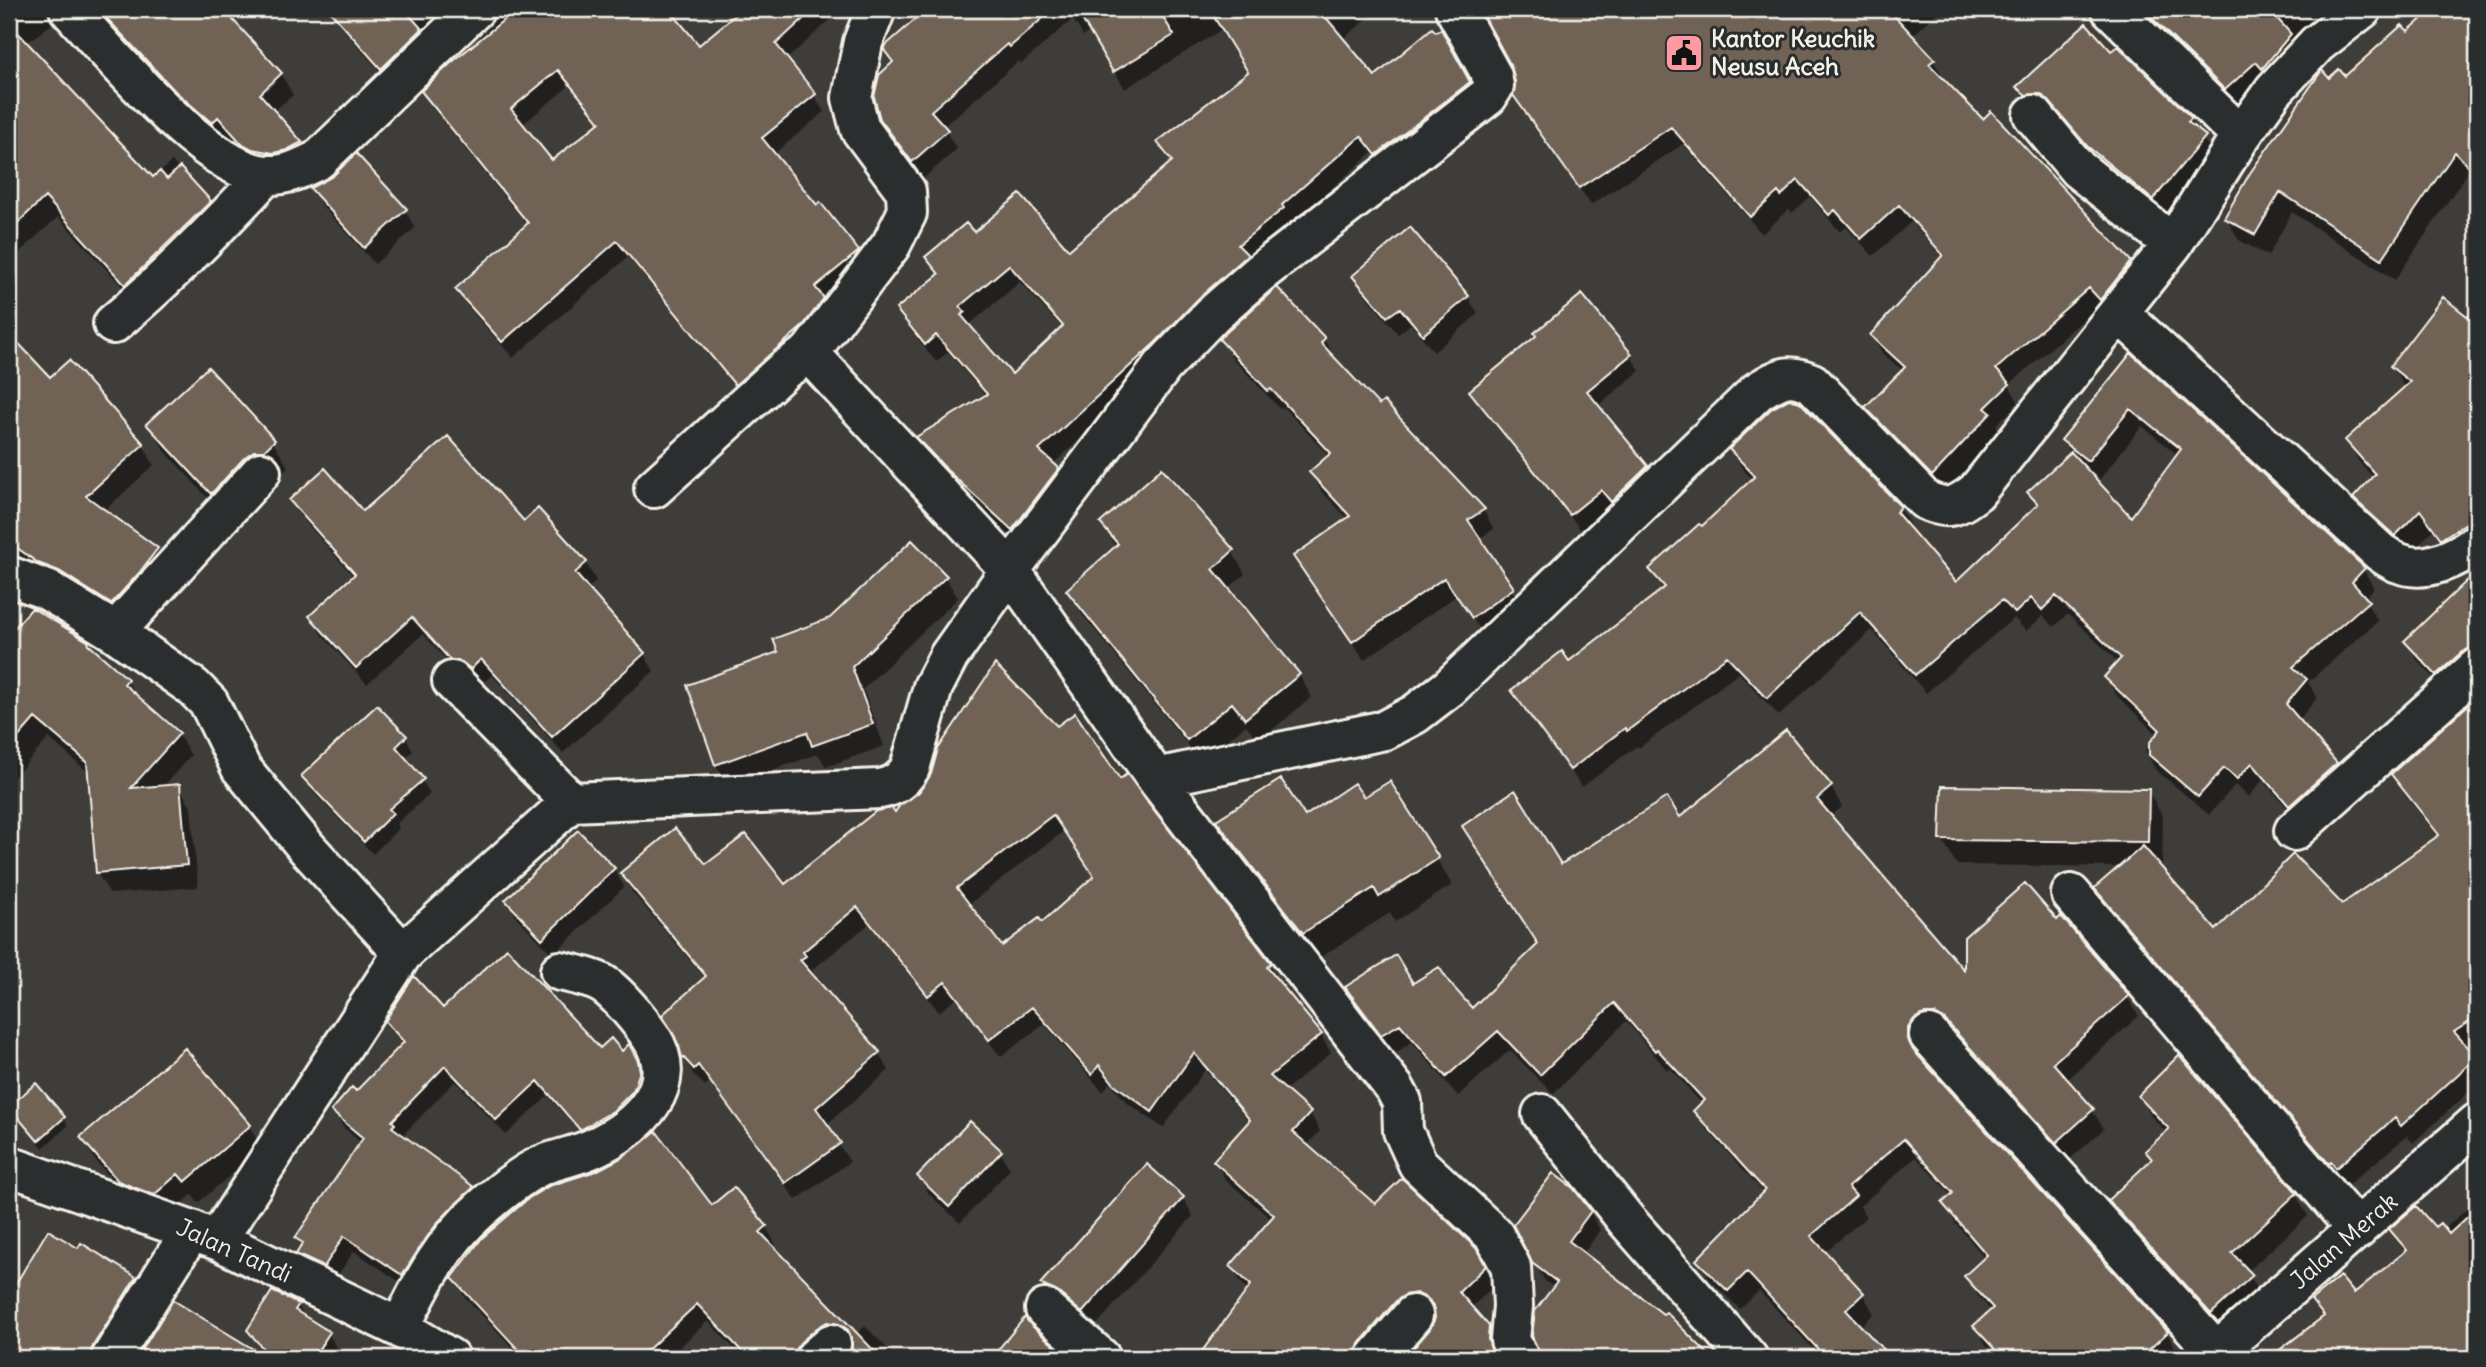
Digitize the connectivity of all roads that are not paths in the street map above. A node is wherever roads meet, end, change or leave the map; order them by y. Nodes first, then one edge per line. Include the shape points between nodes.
1 (69, 9) edge
2 (475, 9) edge
3 (876, 9) edge
4 (1455, 9) edge
5 (2111, 9) edge
6 (2362, 9) edge
7 (2033, 115) dead end
8 (2241, 136) junction
9 (266, 175) junction
10 (2173, 244) junction
11 (2119, 313) junction
12 (113, 324) dead end
13 (810, 353) junction
14 (261, 472) dead end
15 (654, 488) dead end
16 (2473, 555) edge
17 (1010, 570) junction
18 (9, 576) edge
19 (115, 632) junction
20 (2477, 668) edge
21 (452, 681) dead end
22 (1156, 778) junction
23 (571, 802) junction
24 (2294, 831) dead end
25 (2071, 894) dead end
26 (403, 953) junction
27 (560, 971) dead end
28 (1929, 1034) dead end
29 (1542, 1114) dead end
30 (2477, 1123) edge
31 (9, 1166) edge
32 (2357, 1230) junction
33 (204, 1235) junction
34 (1045, 1309) dead end
35 (1413, 1315) dead end
36 (400, 1328) junction
37 (2213, 1355) edge
38 (111, 1358) edge
39 (450, 1358) edge
40 (1101, 1358) edge
41 (1376, 1358) edge
42 (1519, 1358) edge
43 (1748, 1358) edge

1 - 9 street via 154,101 198,141 239,166
2 - 9 street via 318,160 294,172
3 - 13 street via 860,54 852,98 860,129 906,191 907,213 891,245
4 - 17 street via 1492,76 1488,96 1259,273 1213,314 1163,366
5 - 8 street
6 - 8 street via 2317,44 2274,90
7 - 10 street via 2078,169
8 - 10 street
9 - 12 street via 157,288
10 - 11 street
11 - 16 street via 2380,552 2400,564 2421,567
11 - 22 street via 1976,492 1960,504 1941,508 1925,500 1812,383 1781,377 1758,391 1449,688 1415,714 1385,730 1345,740
13 - 15 street via 784,370
13 - 17 street
14 - 19 street
17 - 22 street
17 - 23 street via 949,656 933,687 910,768 892,786
18 - 19 street via 47,590
19 - 26 street via 209,703 241,768
20 - 24 street
21 - 23 street
22 - 42 street via 1395,1089 1402,1102 1403,1132 1418,1164 1494,1235 1511,1267 1510,1340
23 - 26 street
25 - 32 street
26 - 33 street
27 - 36 street via 601,983 628,1008 661,1053 662,1081 649,1107 614,1138 539,1167 479,1211 424,1277
28 - 37 street
29 - 43 street via 1627,1221
30 - 32 street, Jalan Merak
31 - 33 street, Jalan Tandi
32 - 37 street, Jalan Merak
33 - 36 street, Jalan Tandi
33 - 38 street
34 - 40 street
35 - 41 street
36 - 39 street, Jalan Tandi

